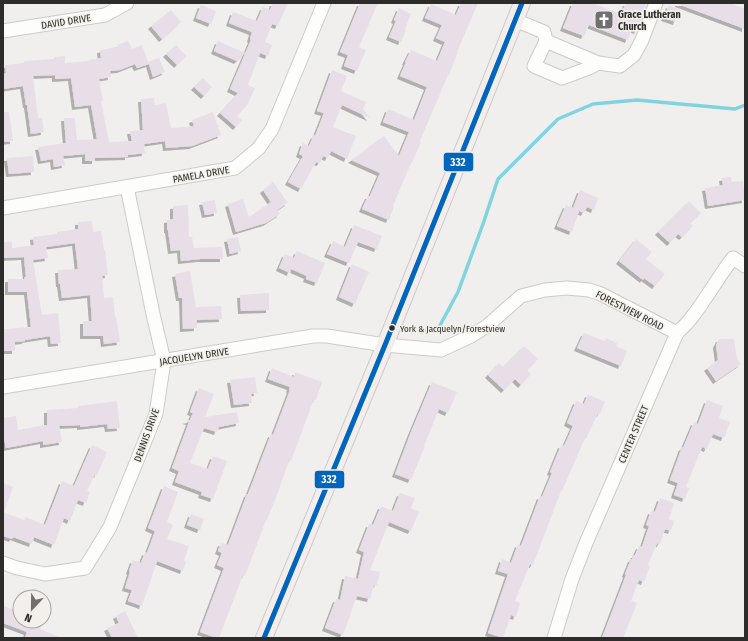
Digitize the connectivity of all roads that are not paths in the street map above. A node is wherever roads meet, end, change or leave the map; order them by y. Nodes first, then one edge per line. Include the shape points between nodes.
1 (127, 3) edge
2 (324, 3) edge
3 (522, 3) edge
4 (656, 3) edge
5 (515, 20) junction
6 (3, 31) edge
7 (546, 42) junction
8 (598, 63) junction
9 (127, 187) junction
10 (3, 208) edge
11 (745, 266) edge
12 (677, 333) junction
13 (385, 345) junction
14 (164, 361) junction
15 (3, 387) edge
16 (3, 564) edge
17 (264, 638) edge
18 (554, 638) edge

1 - 6 street, DAVID DRIVE via 105,15
2 - 9 street, PAMELA DRIVE via 272,129 259,148 235,168
3 - 5 main road
4 - 8 street via 634,54 620,66
5 - 7 street via 544,32
5 - 13 main road
7 - 8 street
7 - 8 street via 534,66 562,78
9 - 10 street, PAMELA DRIVE
9 - 14 street, DENNIS DRIVE
11 - 12 street, CENTER STREET via 733,258 692,318
12 - 13 street, FORESTVIEW ROAD via 601,294 567,288 521,296 487,326 441,350
12 - 18 street, CENTER STREET via 586,543
13 - 14 street, JACQUELYN DRIVE via 313,336
13 - 17 main road
14 - 15 street, JACQUELYN DRIVE
14 - 16 street, DENNIS DRIVE via 156,414 110,527 85,568 45,574

